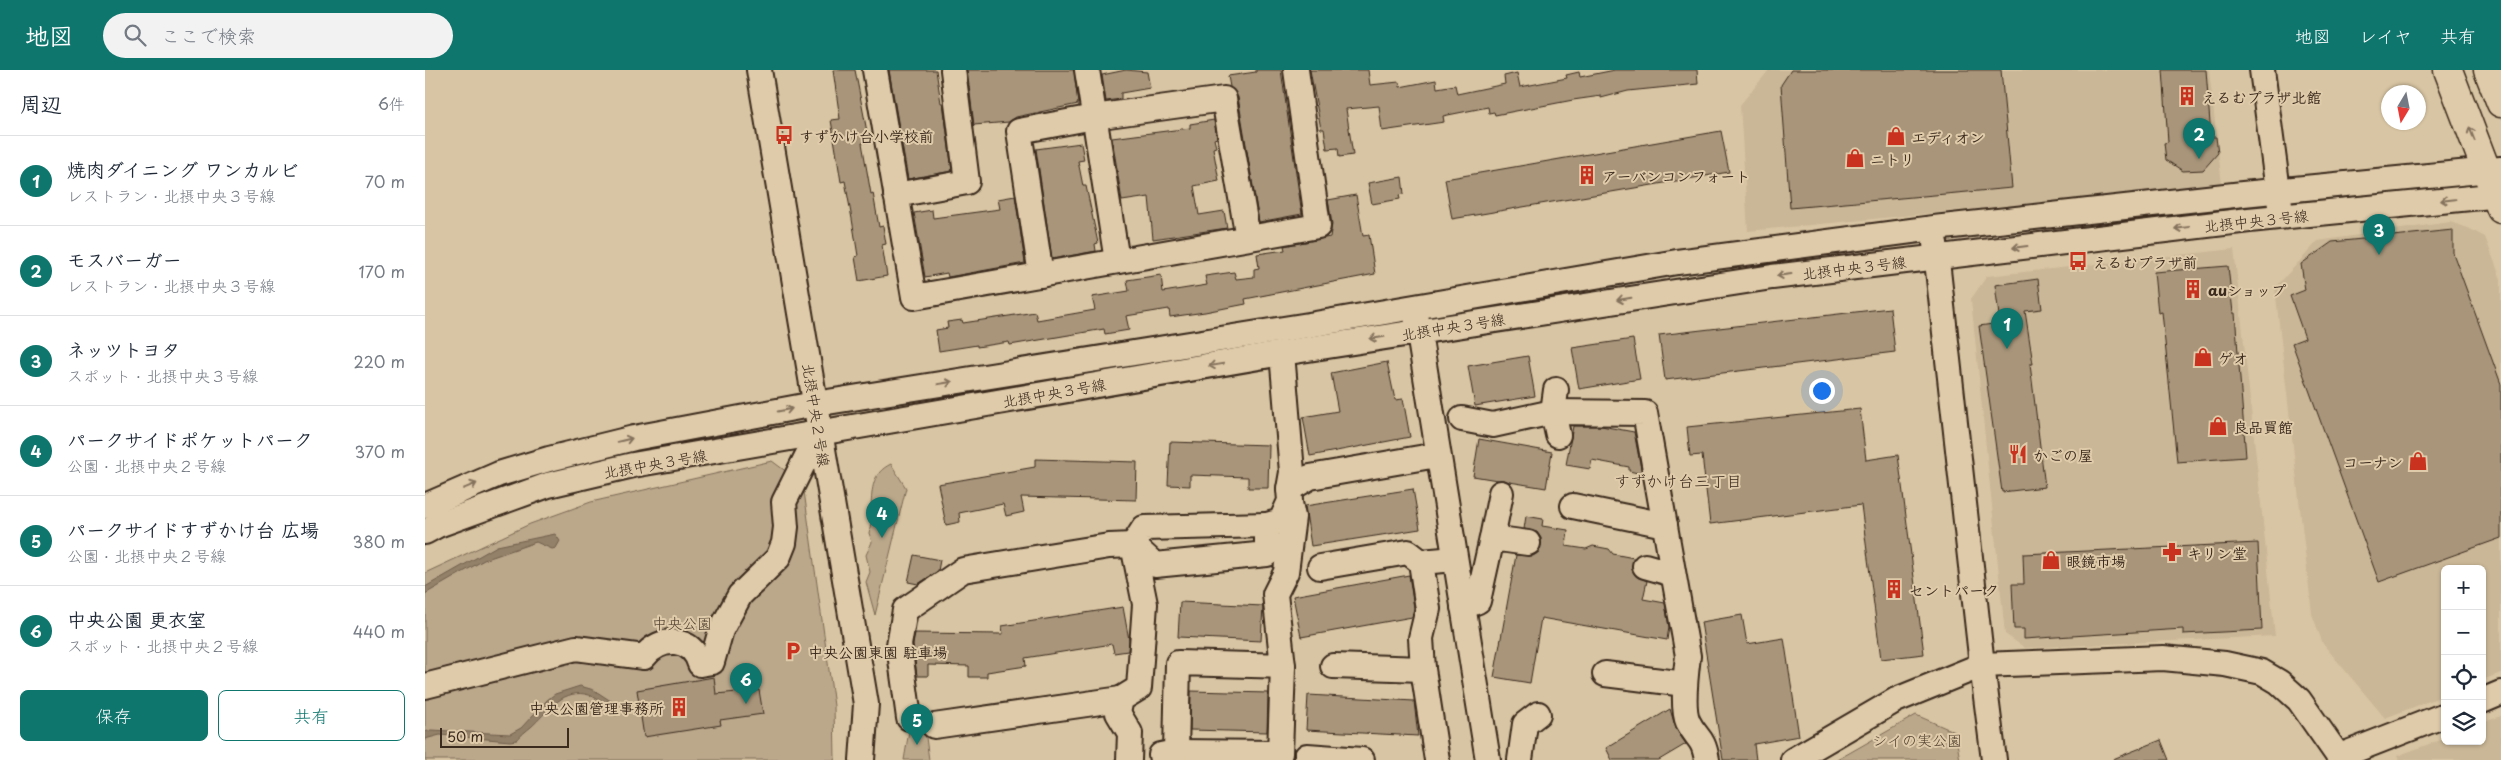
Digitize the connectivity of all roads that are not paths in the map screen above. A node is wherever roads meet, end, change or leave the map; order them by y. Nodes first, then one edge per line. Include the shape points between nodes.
1 (759, 70) edge
2 (875, 70) edge
3 (953, 70) edge
4 (1087, 70) edge
5 (1296, 70) edge
6 (2262, 70) edge
7 (2448, 70) edge
8 (2488, 70) edge
9 (2501, 103) edge
10 (1094, 117) junction
11 (2497, 188) edge
12 (2278, 190) junction
13 (896, 195) junction
14 (2282, 217) junction
15 (1933, 220) junction
16 (1248, 238) junction
17 (1937, 257) junction
18 (1117, 261) junction
19 (1041, 274) junction
20 (1414, 307) junction
21 (1418, 331) junction
22 (1282, 354) junction
23 (1555, 401) junction
24 (815, 404) junction
25 (1461, 419) dead end
26 (819, 432) junction
27 (1558, 435) dead end
28 (1437, 455) junction
29 (1501, 493) dead end
30 (1289, 495) junction
31 (425, 506) edge
32 (1573, 506) dead end
33 (1267, 525) junction
34 (1665, 525) junction
35 (425, 532) edge
36 (1492, 538) junction
37 (1529, 543) dead end
38 (1133, 545) junction
39 (1455, 559) junction
40 (1421, 562) junction
41 (1645, 566) dead end
42 (1321, 567) dead end
43 (1673, 574) junction
44 (1463, 607) junction
45 (1982, 665) junction
46 (1283, 666) junction
47 (1333, 666) dead end
48 (1423, 669) junction
49 (1605, 674) dead end
50 (1685, 684) junction
51 (425, 686) edge
52 (2501, 693) edge
53 (1121, 699) junction
54 (2484, 700) edge
55 (1538, 714) dead end
56 (2441, 717) edge
57 (909, 718) dead end
58 (934, 726) dead end
59 (1169, 756) edge
60 (1307, 756) dead end
61 (2340, 758) edge
62 (862, 760) edge
63 (1129, 760) edge
64 (1362, 760) edge
65 (1437, 760) edge
66 (1488, 760) edge
67 (1520, 760) edge
68 (1707, 760) edge
69 (1793, 760) edge
70 (1994, 760) edge

1 - 24 street, 北摂中央２号線
2 - 13 street
3 - 13 street via 967,182
4 - 10 street
5 - 16 street via 1318,226
6 - 12 street
11 -> 7 main road
8 - 9 main road
10 - 16 street via 1224,99
10 - 18 street
10 - 19 street via 1019,131
11 - 12 street, 北摂中央３号線
11 -> 14 street, 北摂中央３号線
12 - 14 street
12 - 15 street, 北摂中央３号線
13 - 19 street via 914,297
14 -> 17 street, 北摂中央３号線
15 - 17 street
15 - 20 street, 北摂中央３号線
16 - 18 street
17 -> 21 street, 北摂中央３号線 via 1771,277
17 - 45 street
18 - 19 street
20 - 21 street
24 -> 20 street, 北摂中央３号線
21 -> 22 street, 北摂中央３号線
21 - 28 street
22 -> 26 street, 北摂中央３号線
22 - 30 street via 1292,472
23 - 25 street via 1493,425
23 - 27 street
23 - 34 street via 1645,414
24 - 26 street, 北摂中央２号線
31 -> 24 street, 北摂中央３号線 via 499,474 549,458 634,438
26 - 35 street, 北摂中央３号線 via 633,465 548,485
26 - 51 street via 784,502 786,527 778,558 740,596 721,630 712,662 699,664 689,646 675,642 662,642 644,657 576,648
26 - 62 street, 北摂中央２号線 via 866,704
28 - 30 street via 1310,477
28 - 39 street
29 - 36 street
30 - 33 street via 1281,521
30 - 46 street via 1293,517 1286,572 1275,594
32 - 34 street
33 - 38 street via 1143,528
33 - 38 street via 1267,554 1155,565
34 - 43 street
36 - 37 street
36 - 44 street via 1478,601
38 - 53 street via 1145,604 1140,678 1139,688
38 - 57 street via 1109,546 963,570 905,610 899,645
39 - 40 street
39 - 44 street
40 - 42 street via 1408,552
40 - 48 street via 1428,610 1421,638
41 - 43 street
43 - 50 street via 1688,656
44 - 66 street
45 - 61 street via 2163,658 2225,664 2262,672 2299,700
45 - 69 street via 1896,700
45 - 70 street
46 - 59 street via 1280,753
46 - 59 street via 1178,663
47 - 48 street
48 - 65 street
49 - 50 street
50 - 68 street via 1688,722 1704,744
52 - 54 street
53 - 58 street
53 - 63 street via 1118,713 1130,733
55 - 67 street via 1525,724
56 - 61 street
60 - 64 street

